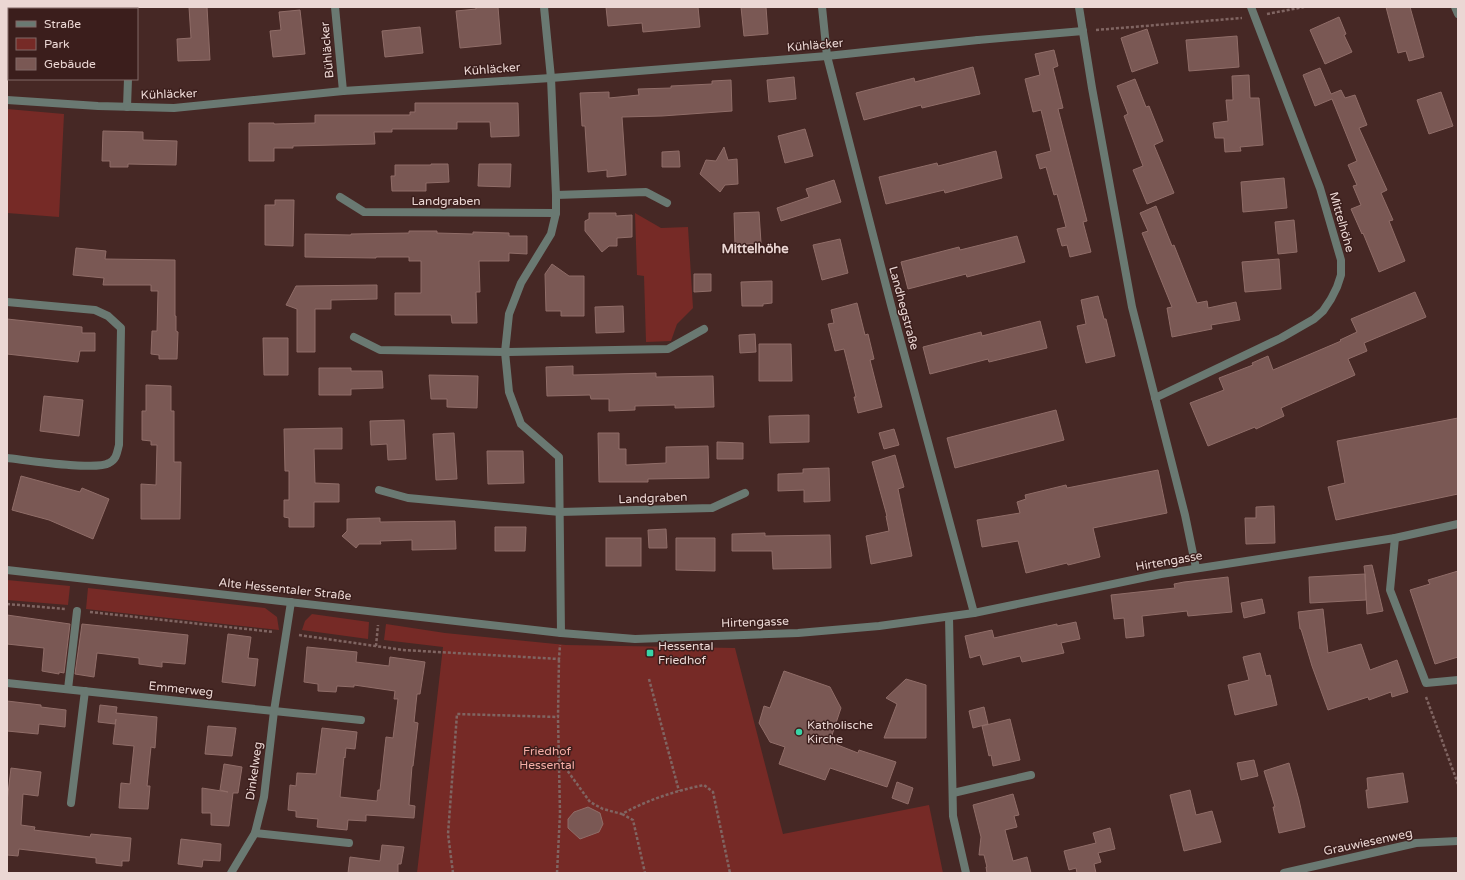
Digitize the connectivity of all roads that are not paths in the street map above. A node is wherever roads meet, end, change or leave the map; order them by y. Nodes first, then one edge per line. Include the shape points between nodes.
1 (336, 7) edge
2 (544, 7) edge
3 (822, 7) edge
4 (1080, 7) edge
5 (1251, 7) edge
6 (1456, 7) edge
7 (1458, 14) edge
8 (1083, 30) junction
9 (827, 56) junction
10 (551, 78) junction
11 (128, 80) edge
12 (343, 91) junction
13 (7, 100) edge
14 (128, 107) junction
15 (556, 195) junction
16 (340, 197) dead end
17 (667, 203) dead end
18 (556, 214) junction
19 (7, 302) edge
20 (704, 329) dead end
21 (354, 337) dead end
22 (505, 352) junction
23 (1155, 398) junction
24 (7, 458) edge
25 (379, 490) dead end
26 (745, 494) dead end
27 (560, 512) junction
28 (1458, 524) edge
29 (1395, 538) junction
30 (1196, 568) junction
31 (7, 570) edge
32 (291, 602) junction
33 (77, 611) dead end
34 (974, 613) junction
35 (949, 617) junction
36 (561, 633) junction
37 (1458, 680) edge
38 (7, 683) edge
39 (68, 689) junction
40 (85, 690) junction
41 (274, 711) junction
42 (361, 720) dead end
43 (1031, 775) dead end
44 (953, 793) junction
45 (71, 803) dead end
46 (255, 833) junction
47 (1458, 841) edge
48 (349, 843) dead end
49 (231, 873) edge
50 (966, 873) edge
51 (1284, 873) edge

1 - 12 street, Bühläcker
2 - 10 street
3 - 9 street, Landhegstraße
4 - 8 street
5 - 23 street, Mittelhöhe via 1320,188 1341,260 1341,274 1331,298 1314,319 1281,338
6 - 7 street
8 - 9 street, Kühläcker
8 - 23 street via 1132,307
9 - 10 street, Kühläcker
9 - 34 street, Landhegstraße
10 - 12 street, Kühläcker
10 - 15 street
11 - 14 street
12 - 14 street, Kühläcker via 174,108
13 - 14 street, Kühläcker
15 - 17 street via 646,192
15 - 18 street
16 - 18 street, Landgraben via 364,212
18 - 22 street via 551,234 521,283 509,314
19 - 24 street via 95,310 108,316 121,328 121,335 119,445 116,457 108,464 89,466
20 - 22 street via 668,349
21 - 22 street via 380,350
22 - 27 street via 509,392 521,424 559,457
23 - 30 street
25 - 27 street, Landgraben via 408,498
26 - 27 street, Landgraben via 712,508
27 - 36 street
28 - 29 street, Hirtengasse
29 - 30 street, Hirtengasse
29 - 37 street via 1390,590 1426,683
30 - 34 street, Hirtengasse
31 - 32 street, Alte Hessentaler Straße
32 - 36 street, Alte Hessentaler Straße
32 - 41 street, Dinkelweg
33 - 39 street
34 - 35 street, Hirtengasse
35 - 36 street, Hirtengasse via 798,633 635,639
35 - 44 street
38 - 39 street, Emmerweg
39 - 40 street, Emmerweg
40 - 41 street, Emmerweg
40 - 45 street
41 - 42 street
41 - 46 street, Dinkelweg via 264,797
43 - 44 street
44 - 50 street via 953,816
46 - 48 street
46 - 49 street, Dinkelweg
47 - 51 street, Grauwiesenweg via 1416,843

